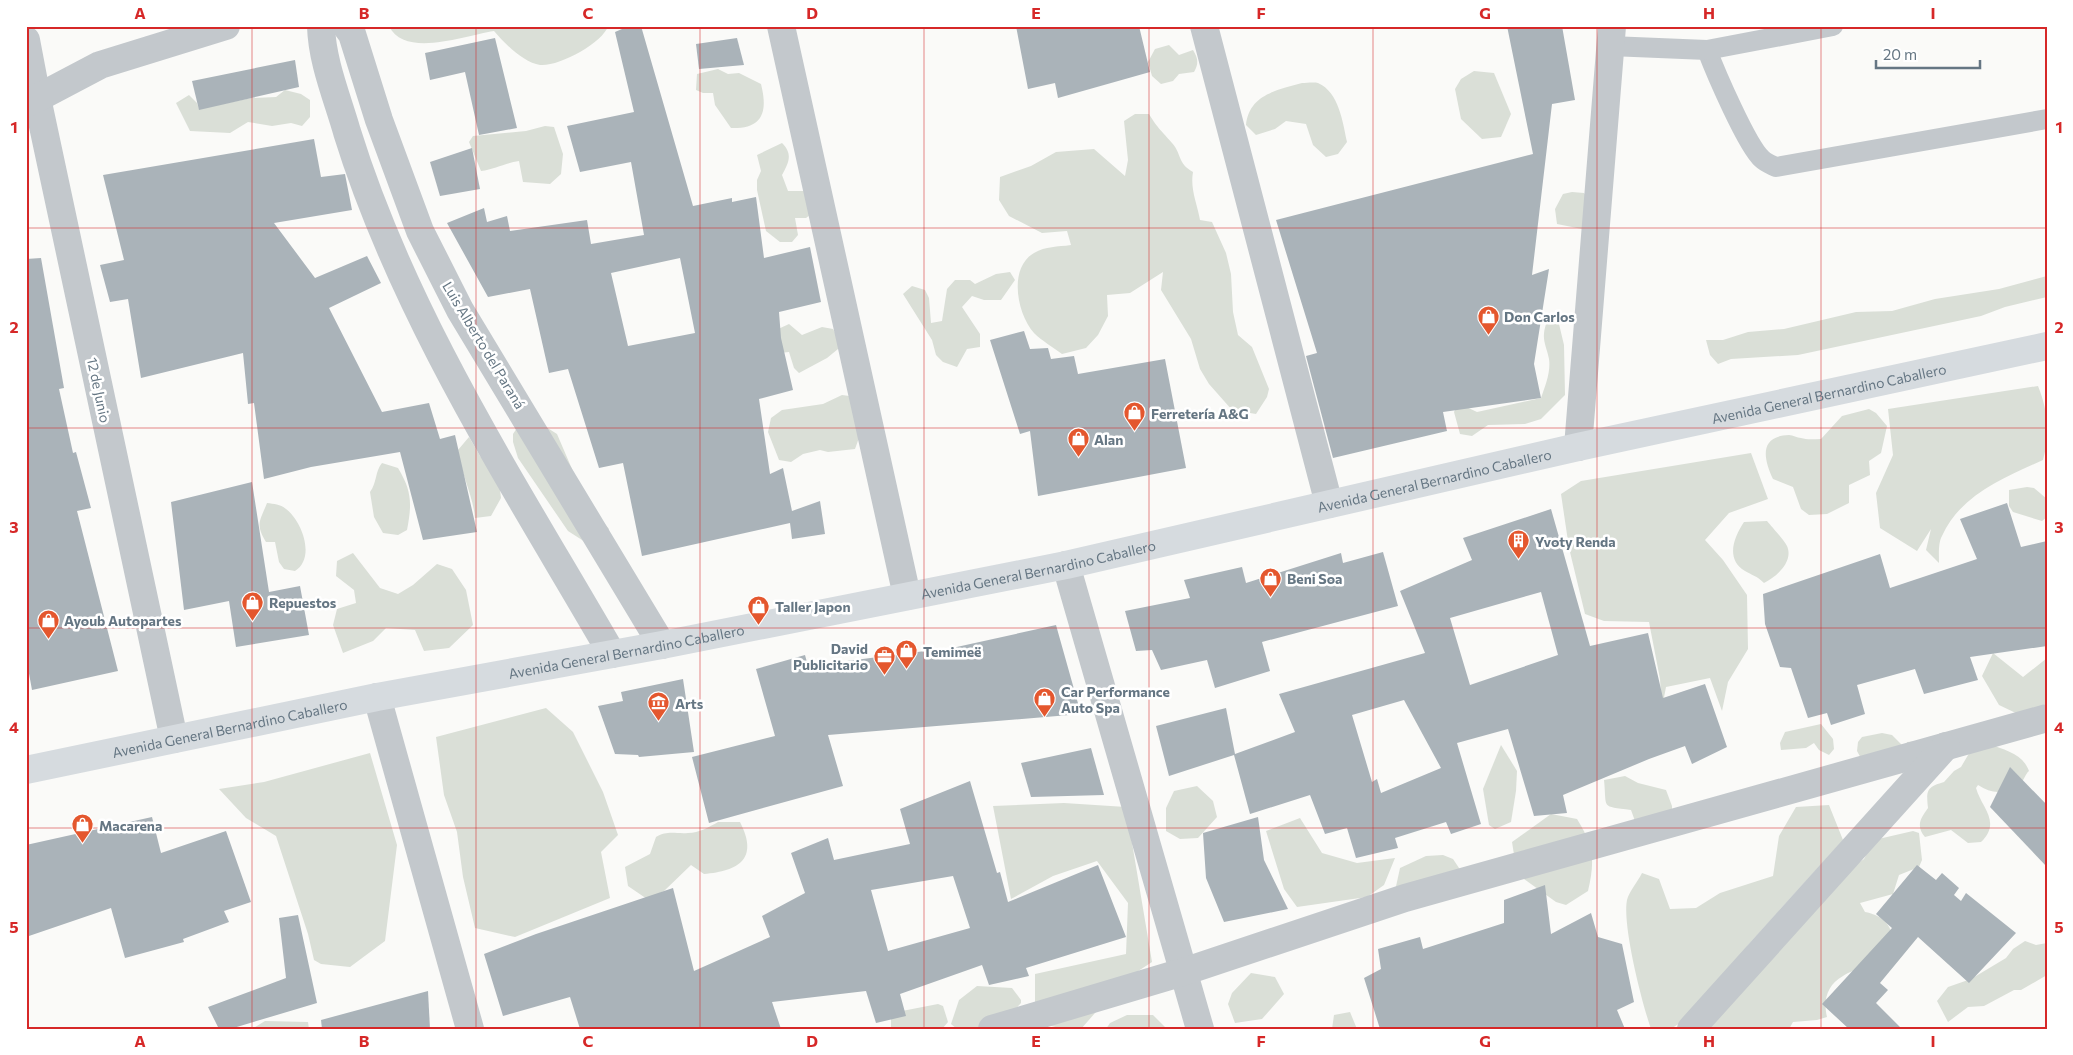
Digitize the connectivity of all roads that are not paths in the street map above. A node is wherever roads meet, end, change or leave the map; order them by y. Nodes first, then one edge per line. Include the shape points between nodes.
1 (226, 26) edge
2 (321, 26) edge
3 (346, 26) edge
4 (781, 26) edge
5 (1204, 26) edge
6 (1833, 26) edge
7 (1611, 36) edge
8 (26, 40) edge
9 (1707, 50) junction
10 (31, 101) edge
11 (2047, 119) edge
12 (460, 310) junction
13 (428, 329) junction
14 (2047, 346) edge
15 (1578, 447) junction
16 (1329, 504) junction
17 (1066, 565) junction
18 (908, 596) junction
19 (662, 645) junction
20 (612, 654) junction
21 (377, 697) junction
22 (2047, 718) edge
23 (174, 739) junction
24 (1946, 746) junction
25 (26, 770) edge
26 (1184, 972) junction
27 (470, 1029) edge
28 (992, 1029) edge
29 (1200, 1029) edge
30 (1691, 1029) edge

1 - 10 street via 100,65
2 - 13 street via 321,48 354,151 385,236
3 - 12 street, Luis Alberto del Paraná via 352,34 420,231
4 - 18 street
5 - 16 street
6 - 9 lane
7 - 9 lane
7 - 15 street
8 - 10 street, 12 de Junio
9 - 11 lane via 1751,143 1761,158 1776,167
10 - 23 street, 12 de Junio
12 - 13 street
12 - 19 street, Luis Alberto del Paraná
13 - 20 street
14 - 15 main road, Avenida General Bernardino Caballero
15 - 16 main road, Avenida General Bernardino Caballero
16 - 17 main road, Avenida General Bernardino Caballero
17 - 18 main road, Avenida General Bernardino Caballero
17 - 26 street
18 - 19 main road, Avenida General Bernardino Caballero
19 - 20 main road, Avenida General Bernardino Caballero
20 - 21 main road, Avenida General Bernardino Caballero
21 - 23 main road, Avenida General Bernardino Caballero
21 - 27 street
22 - 24 street
23 - 25 main road, Avenida General Bernardino Caballero
24 - 26 street via 1405,898
24 - 30 street
26 - 28 street
26 - 29 street

